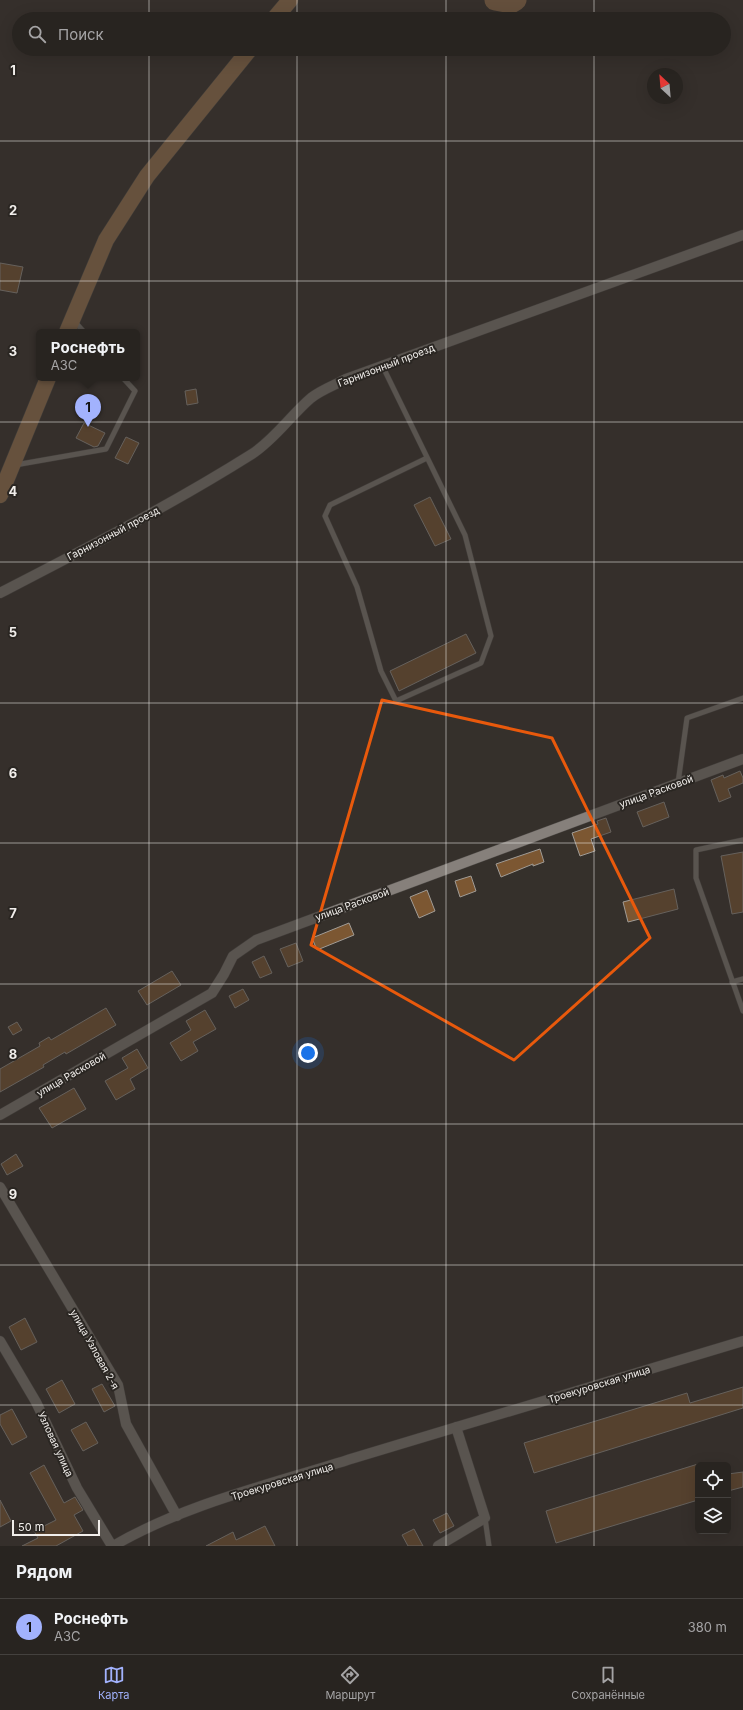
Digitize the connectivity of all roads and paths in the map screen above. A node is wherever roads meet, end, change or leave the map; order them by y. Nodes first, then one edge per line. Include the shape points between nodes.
1 (290, 0) edge
2 (280, 12) edge
3 (244, 56) edge
4 (743, 235) edge
5 (70, 325) edge
6 (382, 365) junction
7 (47, 381) edge
8 (126, 381) edge
9 (427, 458) junction
10 (12, 466) junction
11 (0, 495) edge
12 (0, 593) edge
13 (743, 698) edge
14 (743, 759) edge
15 (678, 783) junction
16 (743, 840) edge
17 (743, 979) edge
18 (732, 982) junction
19 (743, 1011) edge
20 (0, 1115) edge
21 (0, 1187) edge
22 (0, 1341) edge
23 (743, 1341) edge
24 (456, 1427) junction
25 (177, 1516) junction
26 (485, 1518) junction
27 (112, 1546) edge
28 (438, 1546) edge
29 (489, 1546) edge

1 - 2 main road
3 - 5 main road via 147,176 106,240
4 - 6 street, Гарнизонный проезд
6 - 9 lane
6 - 12 street, Гарнизонный проезд via 346,379 312,397 269,441 201,485
7 - 10 main road
8 - 10 lane via 135,391 106,449
9 - 9 lane via 466,535 491,636 482,663 396,701 381,671 357,587 325,516 330,505
10 - 11 main road
13 - 15 lane via 687,718
14 - 15 street, улица Расковой
15 - 20 street, улица Расковой via 256,940 233,956 212,993
16 - 18 lane via 696,850 696,878
17 - 18 lane
18 - 19 lane
21 - 25 street, улица Узловая 2-я via 118,1384 126,1424
22 - 27 street, Узловая улица via 36,1402 77,1488
23 - 24 street, Троекуровская улица
24 - 25 street, Троекуровская улица via 200,1506
24 - 26 street
25 - 27 street, Троекуровская улица
26 - 28 street
26 - 29 lane

